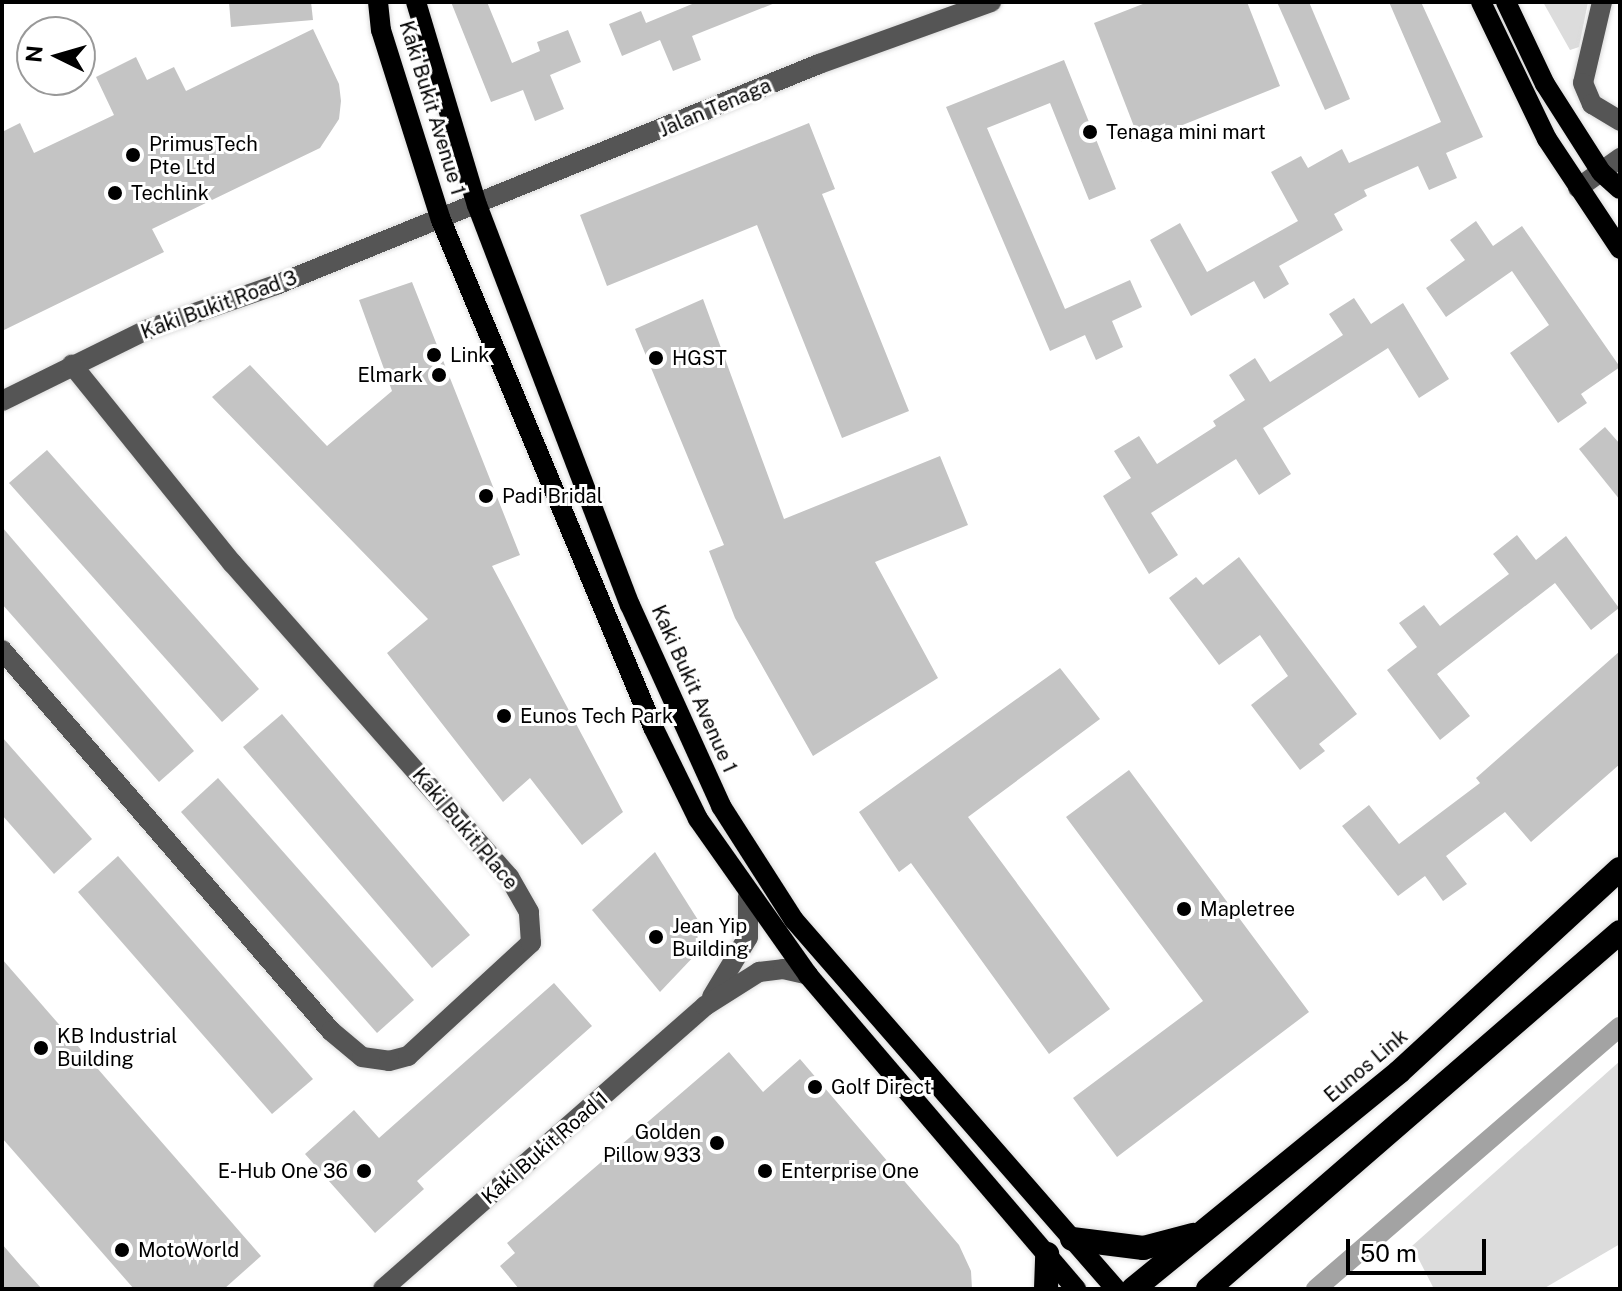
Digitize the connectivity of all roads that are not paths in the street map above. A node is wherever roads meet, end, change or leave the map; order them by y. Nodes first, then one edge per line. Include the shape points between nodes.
1 (378, 2) edge
2 (416, 2) edge
3 (991, 2) edge
4 (1481, 2) edge
5 (1506, 2) edge
6 (1602, 2) edge
7 (1620, 121) edge
8 (1620, 158) edge
9 (1601, 172) junction
10 (1578, 188) junction
11 (1620, 189) edge
12 (477, 205) junction
13 (441, 220) junction
14 (1620, 249) edge
15 (72, 365) junction
16 (2, 401) edge
17 (2, 650) edge
18 (1620, 869) edge
19 (748, 896) junction
20 (1620, 932) edge
21 (808, 975) junction
22 (705, 1006) junction
23 (1203, 1233) junction
24 (1072, 1239) junction
25 (1047, 1254) junction
26 (1251, 1254) junction
27 (383, 1289) edge
28 (1046, 1289) edge
29 (1076, 1289) edge
30 (1116, 1289) edge
31 (1133, 1289) edge
32 (1208, 1289) edge
33 (1235, 1289) edge

1 - 13 main road, Kaki Bukit Avenue 1 via 381,30
2 - 12 main road, Kaki Bukit Avenue 1
3 - 12 street, Jalan Tenaga via 819,64
4 - 10 main road via 1547,139
5 - 9 main road via 1545,84
6 - 7 street via 1583,83 1592,104
8 - 9 street
9 - 10 street
9 - 11 main road
10 - 14 main road
12 - 13 street, Jalan Tenaga
12 - 24 main road, Kaki Bukit Avenue 1 via 677,717 756,868 919,1068
13 - 15 street, Kaki Bukit Road 3 via 146,330
13 - 19 main road, Kaki Bukit Avenue 1 via 653,727 698,819
15 - 16 street, Kaki Bukit Road 3
15 - 17 street, Kaki Bukit Place via 232,563 509,877 529,912 531,943 408,1056 389,1061 362,1057 331,1031
18 - 23 highway, Eunos Link via 1399,1072
19 - 21 main road, Kaki Bukit Avenue 1
19 - 22 street, Kaki Bukit Road 1 via 748,937
20 - 26 highway
21 - 22 street, Kaki Bukit Road 1 via 783,969 759,972
21 - 25 main road, Kaki Bukit Avenue 1
22 - 27 street, Kaki Bukit Road 1
23 - 24 highway via 1143,1248
23 - 31 highway, Eunos Link
24 - 30 main road, Kaki Bukit Avenue 1
25 - 28 highway
25 - 29 main road, Kaki Bukit Avenue 1
26 - 32 highway
26 - 33 highway

